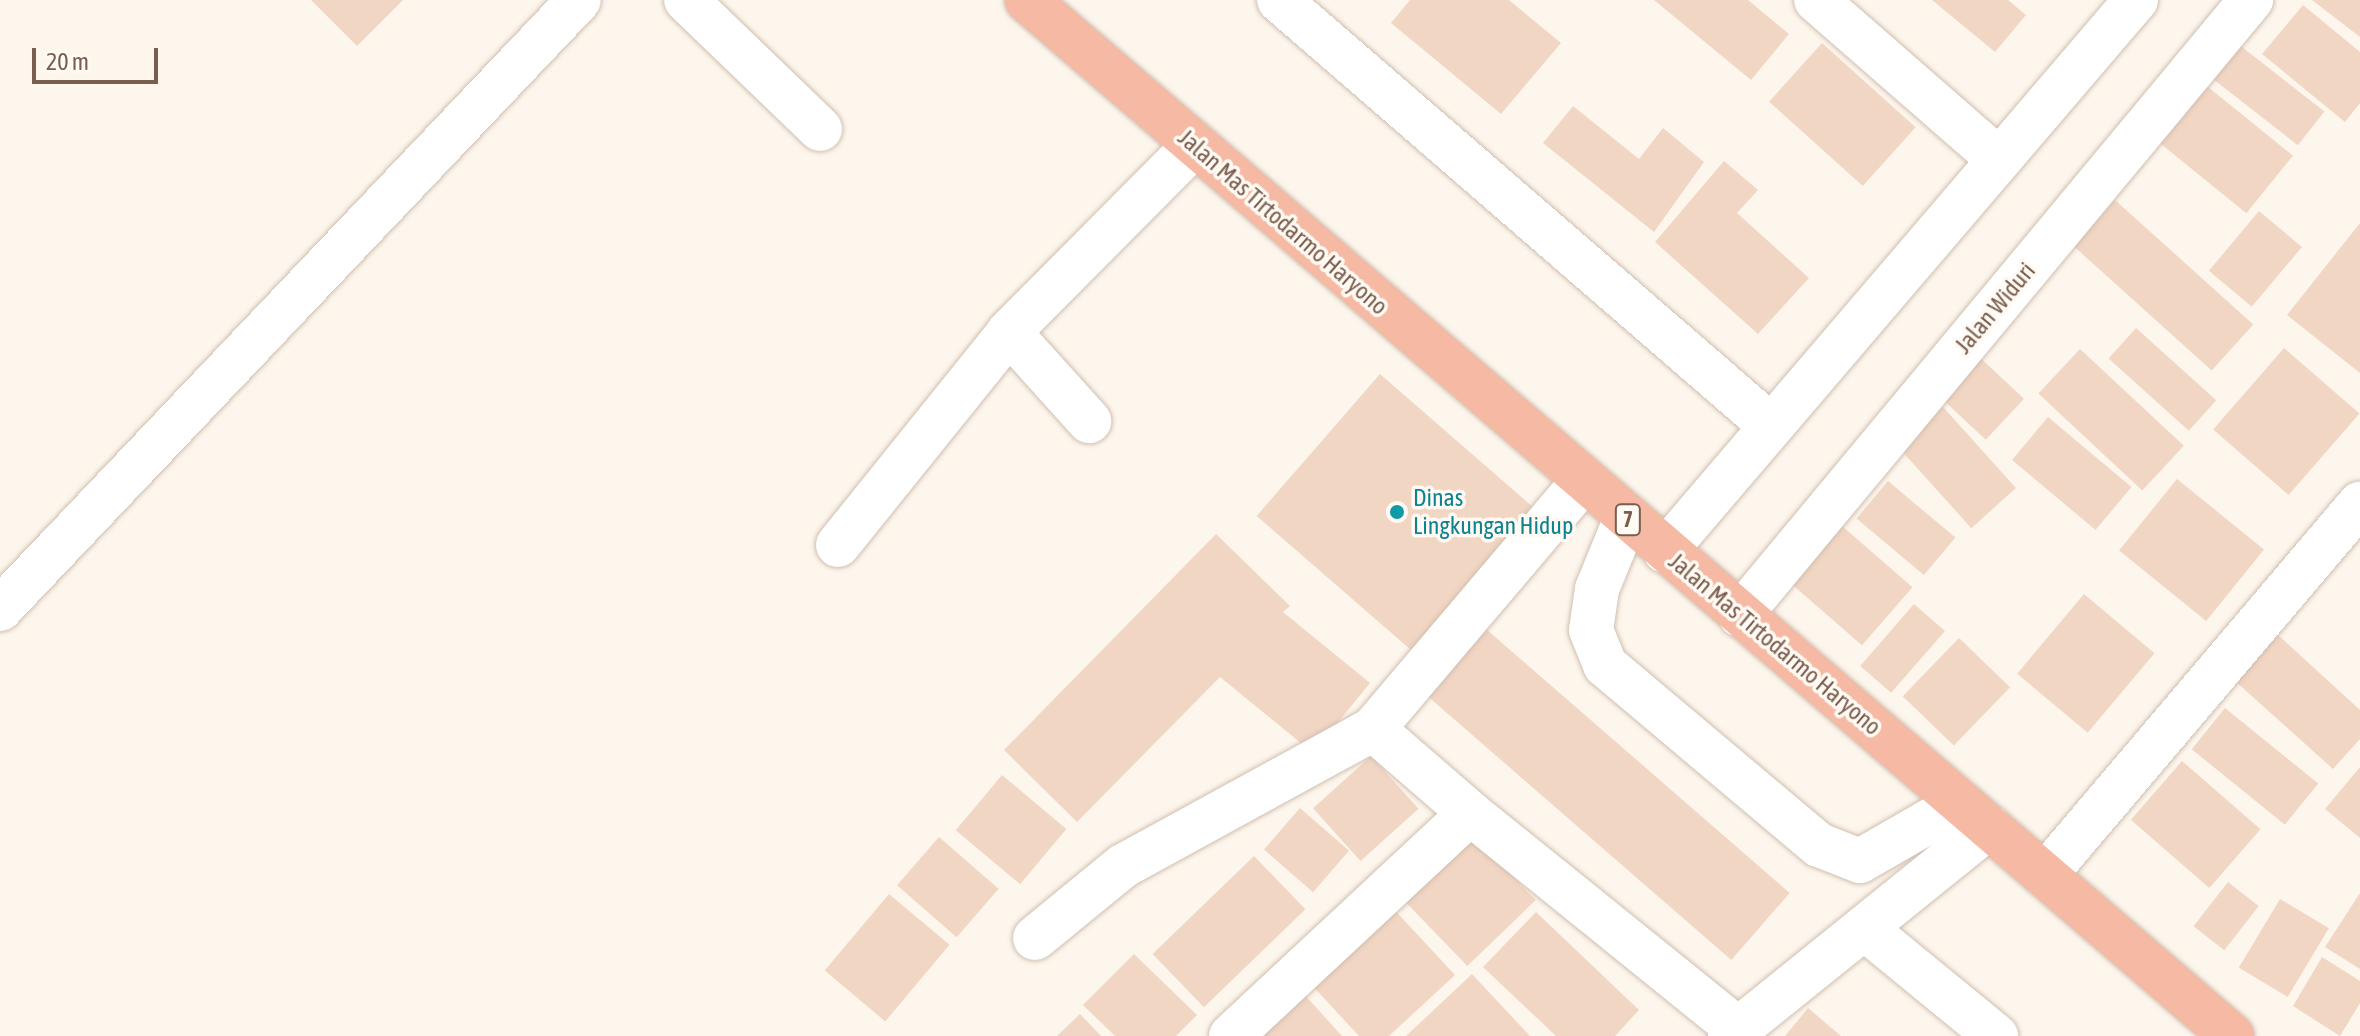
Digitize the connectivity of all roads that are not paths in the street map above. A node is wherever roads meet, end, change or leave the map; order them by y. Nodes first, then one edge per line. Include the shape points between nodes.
1 (579, 0) edge
2 (686, 0) edge
3 (1027, 0) edge
4 (1279, 0) edge
5 (1816, 0) edge
6 (2136, 0) edge
7 (2251, 0) edge
8 (820, 129) dead end
9 (1195, 145) junction
10 (1997, 158) junction
11 (1009, 332) junction
12 (1089, 421) dead end
13 (1771, 426) junction
14 (1583, 481) junction
15 (2360, 503) edge
16 (1626, 518) junction
17 (838, 545) dead end
18 (1665, 551) junction
19 (0, 609) edge
20 (1740, 615) junction
21 (1373, 729) junction
22 (1470, 813) junction
23 (1975, 815) junction
24 (2045, 875) junction
25 (1864, 928) junction
26 (1035, 938) dead end
27 (1734, 1032) edge
28 (1231, 1036) edge
29 (1996, 1036) edge
30 (2232, 1036) edge

1 - 19 street
2 - 8 street
3 - 9 highway, Jalan Mas Tirtodarmo Haryono / 7
4 - 13 street
5 - 10 street
6 - 10 street
7 - 20 street, Jalan Widuri
9 - 11 street
9 - 14 highway, Jalan Mas Tirtodarmo Haryono / 7
10 - 13 street
11 - 12 street
11 - 17 street
13 - 18 street
14 - 16 highway, Jalan Mas Tirtodarmo Haryono / 7
14 - 21 street
15 - 24 street
16 - 18 highway, Jalan Mas Tirtodarmo Haryono / 7
16 - 23 street via 1597,589 1591,630 1605,665 1819,845 1860,861
18 - 20 highway, Jalan Mas Tirtodarmo Haryono / 7
20 - 23 highway, Jalan Mas Tirtodarmo Haryono / 7
21 - 22 street
21 - 26 street via 1123,866
22 - 27 street
22 - 28 street
23 - 24 highway, Jalan Mas Tirtodarmo Haryono / 7
23 - 25 street
24 - 30 highway, Jalan Mas Tirtodarmo Haryono / 7
25 - 27 street
25 - 29 street

